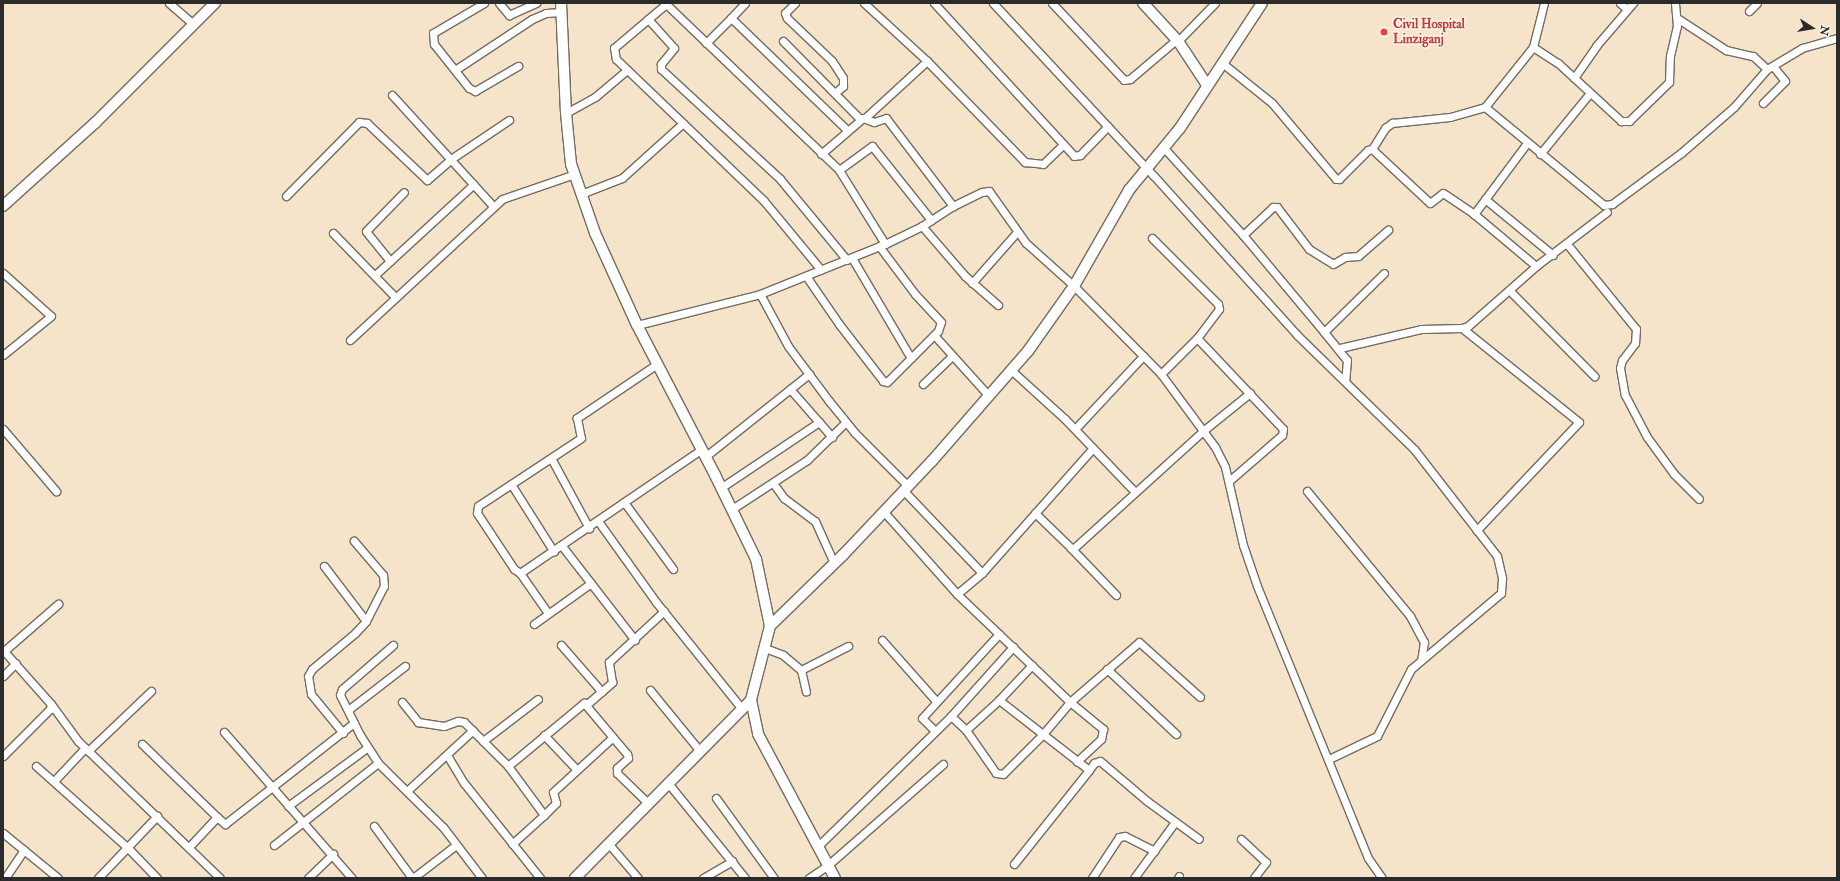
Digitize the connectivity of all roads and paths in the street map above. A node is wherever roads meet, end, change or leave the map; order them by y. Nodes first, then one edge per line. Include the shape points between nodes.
1 (169, 3) edge
2 (215, 3) edge
3 (484, 3) edge
4 (499, 3) edge
5 (536, 3) edge
6 (745, 3) edge
7 (795, 3) edge
8 (864, 3) edge
9 (934, 3) edge
10 (993, 3) edge
11 (1052, 3) edge
12 (1143, 3) edge
13 (1215, 3) edge
14 (1262, 3) edge
15 (1544, 3) edge
16 (1620, 3) edge
17 (1633, 3) edge
18 (1675, 3) edge
19 (1757, 3) edge
20 (665, 4) edge
21 (561, 7) edge
22 (1627, 9) junction
23 (1749, 11) dead end
24 (731, 18) junction
25 (1677, 18) junction
26 (648, 19) junction
27 (193, 24) junction
28 (1837, 38) edge
29 (1177, 40) junction
30 (783, 41) dead end
31 (706, 43) junction
32 (1533, 46) junction
33 (927, 61) junction
34 (1222, 62) junction
35 (518, 66) dead end
36 (1770, 68) junction
37 (455, 70) junction
38 (627, 70) junction
39 (1574, 78) junction
40 (1207, 86) junction
41 (836, 92) junction
42 (1590, 93) junction
43 (392, 95) dead end
44 (1763, 103) dead end
45 (1485, 107) junction
46 (566, 113) junction
47 (863, 118) junction
48 (509, 120) dead end
49 (683, 123) junction
50 (1108, 126) junction
51 (847, 130) junction
52 (1527, 143) junction
53 (1063, 145) junction
54 (1164, 148) junction
55 (1372, 149) junction
56 (821, 154) junction
57 (1540, 154) junction
58 (451, 159) junction
59 (1148, 169) junction
60 (838, 170) junction
61 (575, 174) junction
62 (474, 184) junction
63 (404, 192) dead end
64 (581, 194) junction
65 (286, 196) dead end
66 (1485, 199) junction
67 (3, 206) edge
68 (494, 206) junction
69 (953, 206) junction
70 (1607, 212) dead end
71 (1474, 214) junction
72 (931, 220) junction
73 (922, 226) junction
74 (1388, 230) dead end
75 (1017, 232) junction
76 (333, 233) dead end
77 (1243, 235) junction
78 (1152, 238) dead end
79 (1567, 244) junction
80 (882, 245) junction
81 (1553, 255) junction
82 (850, 259) junction
83 (390, 260) junction
84 (1536, 266) junction
85 (821, 270) junction
86 (3, 273) edge
87 (1384, 273) dead end
88 (375, 275) junction
89 (806, 276) junction
90 (972, 283) junction
91 (1074, 286) junction
92 (1510, 291) junction
93 (760, 294) junction
94 (395, 297) junction
95 (998, 305) dead end
96 (636, 325) junction
97 (1462, 328) junction
98 (1324, 332) junction
99 (934, 335) junction
100 (1196, 338) junction
101 (350, 340) dead end
102 (1340, 348) junction
103 (3, 355) edge
104 (952, 356) junction
105 (1144, 356) junction
106 (911, 358) junction
107 (657, 364) junction
108 (1011, 370) junction
109 (809, 374) junction
110 (1161, 374) junction
111 (1594, 376) dead end
112 (1345, 381) junction
113 (923, 384) dead end
114 (790, 389) junction
115 (1250, 393) junction
116 (989, 396) junction
117 (819, 422) junction
118 (846, 422) junction
119 (3, 429) edge
120 (1075, 429) junction
121 (1204, 430) junction
122 (832, 437) junction
123 (1093, 448) junction
124 (704, 452) junction
125 (550, 458) junction
126 (1228, 481) junction
127 (773, 483) junction
128 (511, 484) junction
129 (722, 487) junction
130 (906, 488) junction
131 (56, 491) dead end
132 (1307, 491) dead end
133 (1135, 492) junction
134 (1699, 499) dead end
135 (624, 502) junction
136 (732, 509) junction
137 (884, 512) junction
138 (1035, 513) junction
139 (598, 521) junction
140 (589, 528) junction
141 (1477, 530) junction
142 (354, 541) dead end
143 (562, 546) junction
144 (1071, 548) junction
145 (554, 552) junction
146 (834, 563) junction
147 (324, 566) dead end
148 (672, 568) dead end
149 (520, 572) junction
150 (982, 573) junction
151 (590, 583) junction
152 (957, 594) junction
153 (1116, 595) dead end
154 (58, 604) dead end
155 (664, 611) junction
156 (548, 613) junction
157 (366, 621) junction
158 (534, 624) dead end
159 (770, 626) junction
160 (999, 634) junction
161 (635, 640) junction
162 (882, 640) dead end
163 (393, 645) dead end
164 (561, 645) dead end
165 (848, 646) dead end
166 (1013, 647) junction
167 (765, 648) junction
168 (4, 651) edge
169 (1421, 660) junction
170 (16, 663) junction
171 (405, 666) dead end
172 (1032, 666) junction
173 (1107, 669) junction
174 (801, 670) junction
175 (3, 676) edge
176 (650, 690) dead end
177 (151, 691) dead end
178 (806, 691) dead end
179 (602, 692) junction
180 (1200, 698) dead end
181 (538, 699) dead end
182 (751, 700) junction
183 (999, 700) junction
184 (936, 701) junction
185 (402, 702) dead end
186 (1070, 702) junction
187 (51, 704) junction
188 (586, 705) junction
189 (742, 709) junction
190 (348, 710) junction
191 (951, 716) junction
192 (354, 724) junction
193 (473, 730) junction
194 (966, 730) junction
195 (935, 731) junction
196 (224, 732) dead end
197 (342, 732) junction
198 (1043, 734) junction
199 (1176, 734) dead end
200 (544, 735) junction
201 (613, 737) junction
202 (483, 741) junction
203 (142, 744) dead end
204 (368, 746) junction
205 (87, 750) junction
206 (700, 751) junction
207 (447, 755) junction
208 (3, 756) edge
209 (1329, 759) junction
210 (1077, 761) junction
211 (378, 763) junction
212 (943, 764) dead end
213 (36, 766) dead end
214 (508, 766) junction
215 (577, 770) junction
216 (1089, 770) junction
217 (54, 781) junction
218 (668, 783) junction
219 (270, 787) junction
220 (408, 790) junction
221 (716, 798) dead end
222 (648, 803) junction
223 (288, 806) junction
224 (544, 815) junction
225 (157, 816) junction
226 (217, 817) junction
227 (302, 822) junction
228 (1175, 822) junction
229 (374, 826) dead end
230 (3, 832) edge
231 (1240, 839) dead end
232 (1199, 840) dead end
233 (608, 843) junction
234 (512, 844) junction
235 (274, 845) dead end
236 (456, 845) junction
237 (818, 846) junction
238 (189, 847) junction
239 (128, 848) junction
240 (24, 850) junction
241 (1154, 850) junction
242 (333, 854) junction
243 (732, 861) junction
244 (1014, 864) dead end
245 (828, 865) junction
246 (5, 878) edge
247 (58, 878) edge
248 (98, 878) edge
249 (157, 878) edge
250 (220, 878) edge
251 (308, 878) edge
252 (352, 878) edge
253 (413, 878) edge
254 (482, 878) edge
255 (540, 878) edge
256 (575, 878) edge
257 (638, 878) edge
258 (703, 878) edge
259 (745, 878) edge
260 (774, 878) edge
261 (809, 878) edge
262 (835, 878) edge
263 (1092, 878) edge
264 (1134, 878) edge
265 (1254, 878) edge
266 (1382, 878) edge

1 - 27 street
2 - 27 street
3 - 37 street via 433,33 434,44
4 - 5 street via 509,15
6 - 24 street
7 - 41 street via 785,13 832,61 843,78 844,86
8 - 33 street
9 - 53 street
10 - 50 street
11 - 29 street via 1124,80 1130,79
12 - 29 street
13 - 29 street
14 - 34 street
15 - 32 street
16 - 22 street
17 - 22 street
18 - 25 street
19 - 23 street
20 - 26 street
20 - 31 street
21 - 37 street via 532,19
21 - 46 street
22 - 39 street via 1596,46
24 - 31 street
24 - 51 street
25 - 36 street via 1726,50 1753,56
25 - 42 street via 1670,56 1669,82 1629,121 1621,122
26 - 38 street via 614,48 616,59
26 - 82 street via 674,48 661,69 780,179
27 - 67 street via 90,128
28 - 36 street via 1802,48
29 - 40 street
30 - 41 street
31 - 56 street
32 - 39 street
32 - 45 street
33 - 47 street
33 - 53 street via 1025,162 1043,164
34 - 40 street
34 - 55 street via 1272,103 1336,179
35 - 37 street via 475,90 469,88
36 - 44 street via 1785,81
36 - 57 street via 1734,107 1681,152 1612,204 1604,205
38 - 46 street via 595,97
38 - 49 street
39 - 42 street
40 - 54 street
41 - 47 street
42 - 57 street
43 - 58 street
45 - 52 street
45 - 55 street via 1450,117 1392,123 1384,128
46 - 61 street
47 - 51 street
47 - 69 street via 874,122 881,118 889,119
48 - 58 street
49 - 64 street via 622,178
49 - 85 street via 764,201
50 - 53 street via 1078,156 1074,156
50 - 59 street
51 - 56 street
52 - 57 street
52 - 66 street
54 - 59 street
54 - 77 street
55 - 71 street via 1430,203 1443,193
56 - 60 street
58 - 62 street
58 - 65 street via 429,180 425,180 367,123 359,122
59 - 91 street via 1129,190
59 - 112 street via 1297,335
60 - 72 street via 872,146
60 - 80 street
61 - 64 street
61 - 68 street via 511,194
62 - 68 street
62 - 83 street
63 - 83 street via 366,230
64 - 96 street via 595,233
66 - 71 street
66 - 81 street
68 - 94 street
69 - 72 street
69 - 75 street via 989,191
70 - 79 street
71 - 84 street
72 - 73 street
73 - 80 street
73 - 90 street
74 - 77 street via 1358,256 1345,256 1333,264 1309,248 1277,207 1273,207
75 - 90 street
75 - 91 street via 1045,262
76 - 88 street
77 - 98 street
78 - 100 street via 1218,304 1218,313
79 - 81 street
79 - 134 street via 1636,329 1635,343 1622,360 1620,368 1625,394 1647,437 1674,474
80 - 82 street
80 - 99 street via 914,294 941,322
81 - 84 street
82 - 85 street
82 - 106 street
83 - 88 street
84 - 92 street
85 - 89 street
86 - 103 street via 51,316
87 - 98 street
88 - 94 street
89 - 93 street
89 - 106 street via 883,381 887,382
90 - 95 street
91 - 105 street
91 - 108 street
92 - 97 street
92 - 111 street
93 - 96 street
93 - 109 street via 778,329
94 - 101 street
96 - 107 street
97 - 102 street via 1421,329
97 - 141 street via 1579,422
98 - 102 street
99 - 104 street
99 - 106 street
100 - 110 street
100 - 115 street
102 - 112 street via 1347,360
104 - 113 street
104 - 116 street
105 - 110 street
105 - 120 street
107 - 124 street
107 - 125 street via 577,418 581,438
108 - 116 street
108 - 120 street
109 - 114 street
109 - 118 street
110 - 121 street
112 - 141 street via 1414,449
114 - 117 street
114 - 124 street
115 - 121 street
115 - 126 street via 1281,425 1284,432
116 - 130 street
117 - 122 street
117 - 129 street
118 - 122 street
118 - 130 street
119 - 131 street
120 - 123 street
121 - 126 street via 1225,467
121 - 133 street
122 - 127 street via 807,460
123 - 133 street
123 - 138 street
124 - 129 street
124 - 135 street
125 - 128 street
125 - 140 street
126 - 209 street via 1243,545 1257,586
127 - 136 street
127 - 146 street via 784,498 815,521
128 - 145 street
128 - 149 street via 477,508 514,569
129 - 136 street
130 - 137 street
130 - 150 street
132 - 169 street via 1410,616 1424,642
133 - 144 street
135 - 139 street
135 - 148 street
136 - 159 street via 756,559
137 - 146 street
137 - 152 street
138 - 144 street
138 - 150 street
139 - 140 street
139 - 155 street
140 - 143 street
141 - 169 street via 1497,556 1502,578 1501,593
142 - 157 street via 383,575 385,581
143 - 145 street
143 - 151 street
144 - 153 street
145 - 149 street
146 - 159 street
147 - 157 street
149 - 156 street
150 - 152 street
151 - 156 street
151 - 161 street
152 - 160 street
154 - 168 street
155 - 161 street
155 - 189 street
156 - 158 street
157 - 197 street via 312,669 308,676 311,694
159 - 167 street
160 - 166 street
160 - 184 street
161 - 179 street via 609,662 613,679
162 - 184 street
163 - 190 street via 342,689 340,695
164 - 179 street
165 - 174 street
166 - 172 street
166 - 191 street
167 - 174 street via 791,660
167 - 182 street
168 - 170 street
169 - 209 street via 1411,669 1377,736
170 - 175 street
170 - 187 street
171 - 190 street
172 - 183 street
172 - 186 street
173 - 180 street via 1138,642
173 - 186 street
173 - 199 street
174 - 178 street
176 - 206 street
177 - 205 street
179 - 188 street
181 - 202 street
182 - 189 street
182 - 237 street via 758,734
183 - 194 street
183 - 198 street
184 - 195 street via 922,718
185 - 193 street via 418,722 444,726 462,721
186 - 198 street
186 - 210 street via 1103,729 1100,739
187 - 205 street
187 - 208 street via 50,709
188 - 200 street via 581,704
188 - 201 street
189 - 206 street
190 - 192 street
191 - 194 street
191 - 195 street
192 - 197 street
192 - 204 street
193 - 202 street
193 - 207 street
194 - 198 street via 1000,775
195 - 237 street
196 - 219 street
197 - 219 street
198 - 210 street
200 - 214 street
200 - 215 street
201 - 215 street
201 - 222 street via 628,757 617,768 617,773
202 - 214 street
203 - 226 street
204 - 211 street
204 - 223 street
205 - 217 street
205 - 225 street
206 - 218 street
207 - 220 street
207 - 234 street via 459,777
209 - 266 street via 1368,858
210 - 216 street
211 - 220 street
211 - 227 street
212 - 245 street
213 - 217 street
214 - 224 street
215 - 224 street via 553,792 557,802
216 - 228 street via 1094,763 1100,761
216 - 244 street
217 - 239 street
218 - 222 street
218 - 243 street
219 - 223 street
219 - 226 street via 225,824
220 - 236 street
221 - 260 street
222 - 233 street
223 - 227 street
224 - 234 street
225 - 238 street
225 - 239 street
226 - 238 street
227 - 235 street
227 - 242 street
228 - 232 street
228 - 241 street
229 - 253 street
230 - 240 street
231 - 265 street via 1266,862
233 - 256 street
233 - 257 street
234 - 255 street
236 - 253 street
236 - 254 street
237 - 245 street
238 - 250 street
239 - 248 street
239 - 249 street
240 - 246 street
240 - 247 street
241 - 263 street via 1120,836
241 - 264 street
242 - 251 street
242 - 252 street
243 - 258 street
243 - 259 street
245 - 261 street
245 - 262 street

